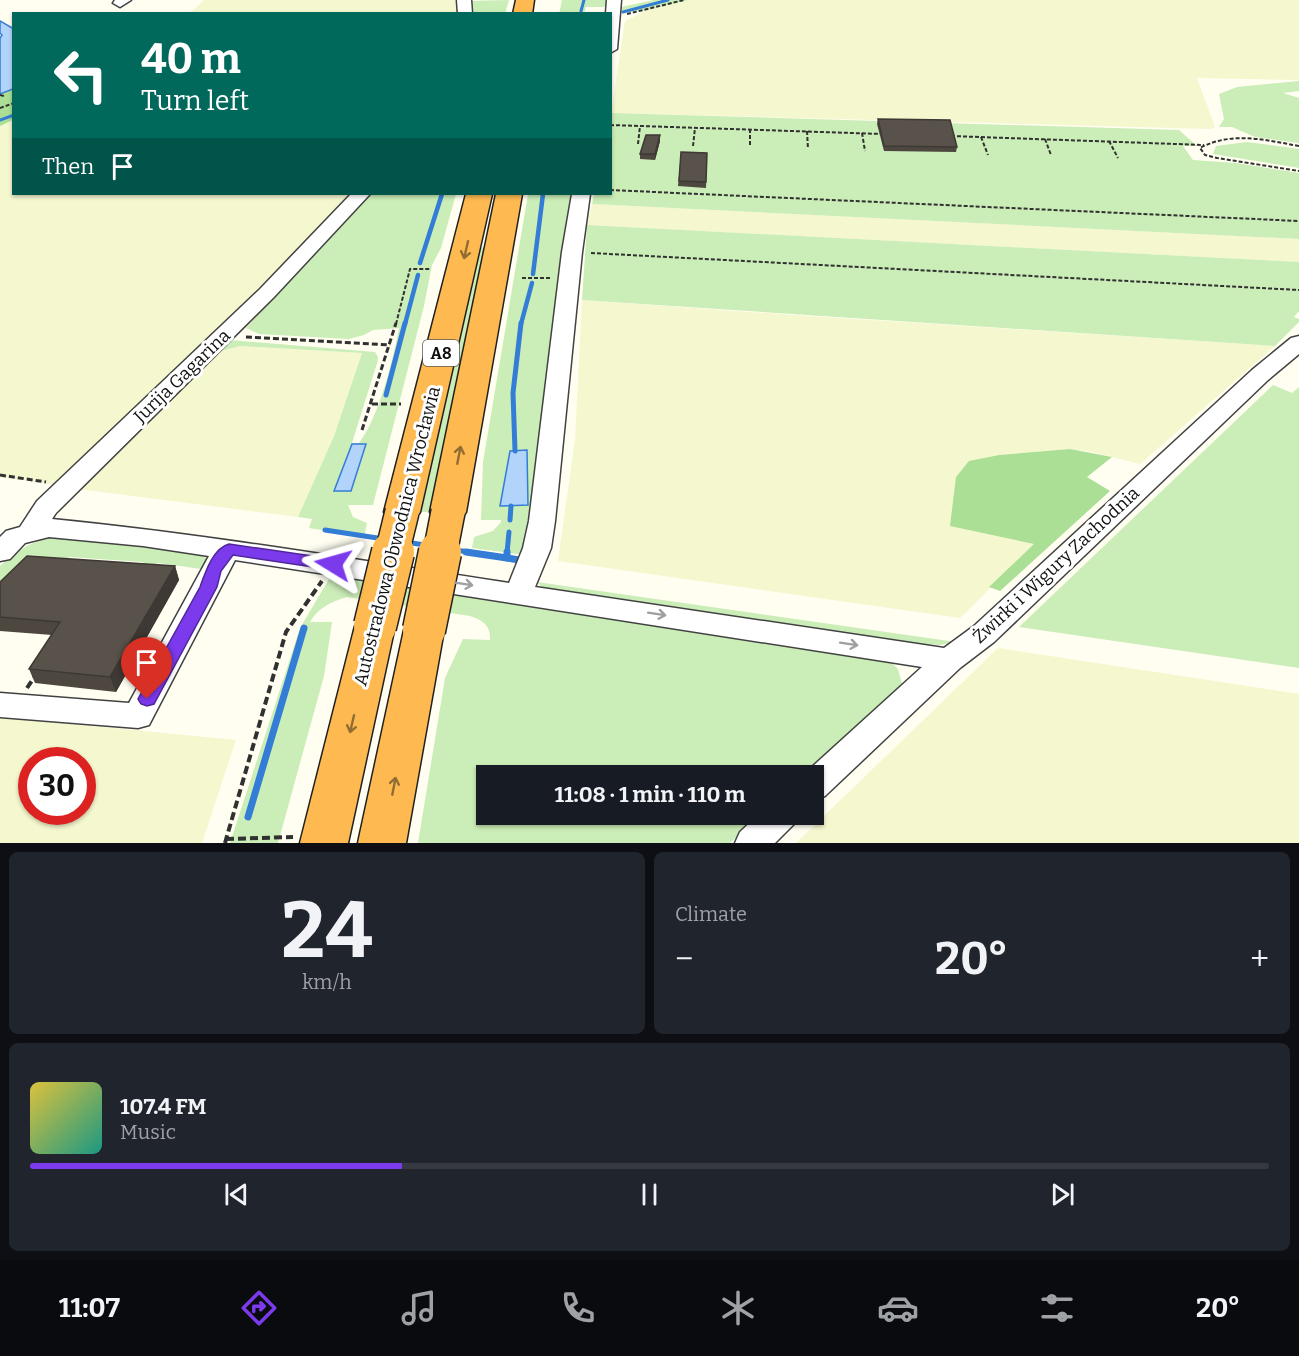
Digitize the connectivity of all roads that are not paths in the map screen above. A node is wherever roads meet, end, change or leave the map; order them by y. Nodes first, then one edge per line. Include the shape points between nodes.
1 (360, 195) edge
2 (479, 195) edge
3 (509, 195) edge
4 (581, 195) edge
5 (1299, 343) edge
6 (31, 531) junction
7 (229, 549) junction
8 (0, 552) edge
9 (519, 592) junction
10 (949, 660) junction
11 (8, 706) edge
12 (824, 776) edge
13 (771, 825) edge
14 (308, 840) edge
15 (382, 843) edge
16 (752, 843) edge

1 - 6 street, Jurija Gagarina via 296,264 46,507
2 -> 14 highway, Autostradowa Obwodnica Wrocławia / A8, bridge via 375,626
15 -> 3 highway, Autostradowa Obwodnica Wrocławia / A8, bridge
4 - 9 street via 542,521 537,548
5 - 10 street, Żwirki i Wigury Zachodnia via 984,634
6 - 7 street via 49,528 105,532
6 - 8 street, Jurija Gagarina via 16,537
7 -> 9 street
7 - 11 street via 214,570 138,716
9 -> 10 street
10 - 12 street, Żwirki i Wigury Zachodnia
13 - 16 street

